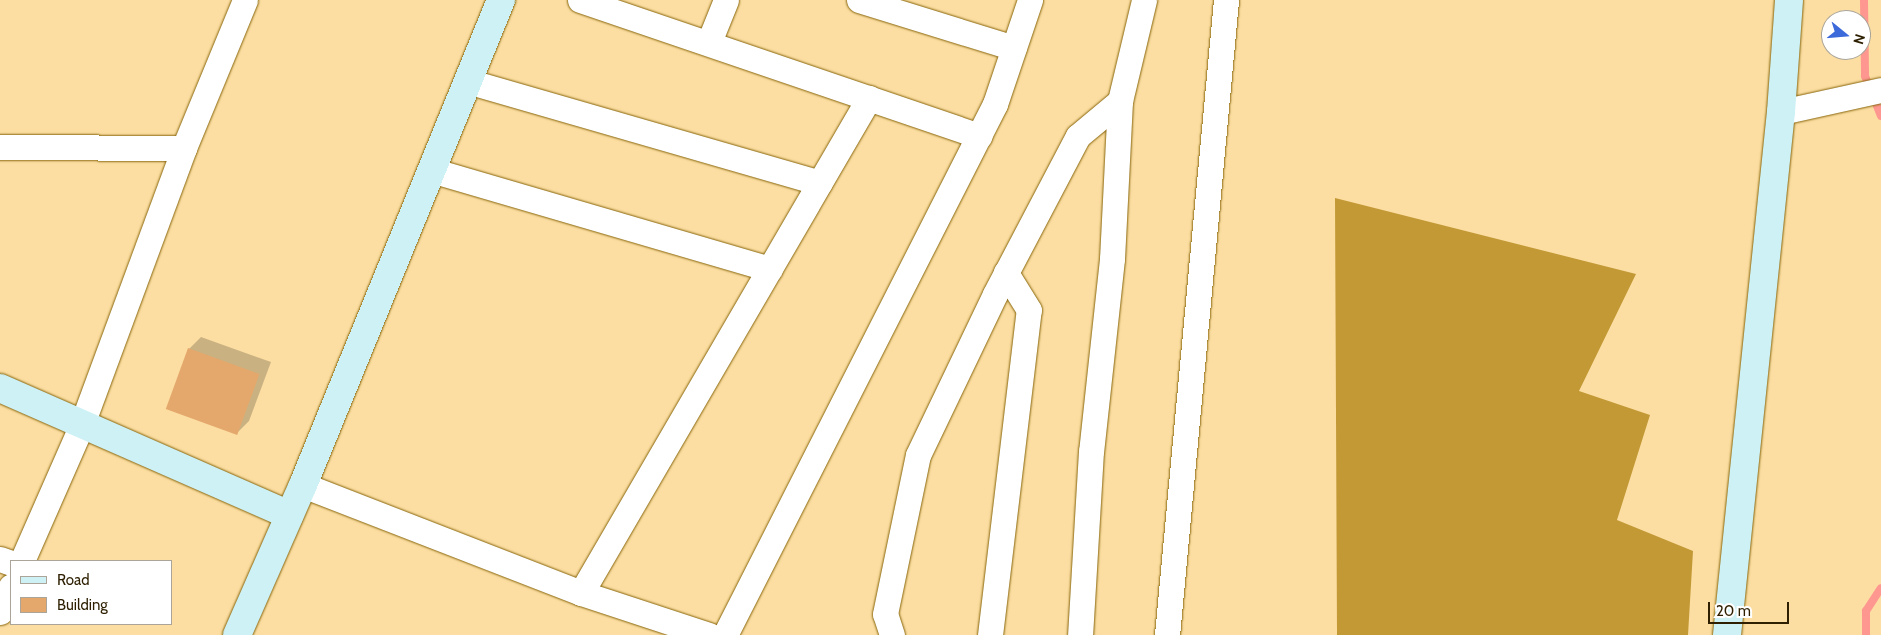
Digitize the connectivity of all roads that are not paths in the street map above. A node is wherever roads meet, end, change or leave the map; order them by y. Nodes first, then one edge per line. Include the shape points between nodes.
1 (245, 0) edge
2 (501, 0) edge
3 (580, 0) edge
4 (726, 0) edge
5 (859, 0) edge
6 (1030, 0) edge
7 (1144, 0) edge
8 (1226, 0) edge
9 (1789, 0) edge
10 (709, 42) junction
11 (1014, 48) junction
12 (467, 81) junction
13 (1881, 90) edge
14 (869, 98) junction
15 (1120, 101) junction
16 (1781, 112) junction
17 (979, 136) junction
18 (0, 147) edge
19 (184, 148) junction
20 (431, 170) junction
21 (820, 183) junction
22 (770, 269) junction
23 (1006, 273) junction
24 (0, 388) edge
25 (82, 424) junction
26 (302, 486) junction
27 (289, 515) junction
28 (22, 560) edge
29 (10, 588) edge
30 (581, 592) junction
31 (0, 612) edge
32 (237, 635) edge
33 (709, 635) edge
34 (725, 635) edge
35 (892, 635) edge
36 (990, 635) edge
37 (1080, 635) edge
38 (1167, 635) edge
39 (1727, 635) edge

1 - 19 street
2 - 12 street
3 - 10 street
4 - 10 street
5 - 11 street
6 - 11 street
7 - 15 street
8 - 38 street
9 - 16 street
10 - 14 street
11 - 17 street via 995,104
12 - 20 street
12 - 21 street
13 - 16 street
14 - 17 street
14 - 21 street
15 - 23 street via 1078,136
15 - 37 street via 1112,259 1091,451
16 - 39 street
17 - 34 street
18 - 19 street
19 - 25 street
20 - 22 street
20 - 26 street
21 - 22 street
22 - 30 street
23 - 35 street via 918,455 885,614
23 - 36 street via 1029,310
24 - 25 street
25 - 27 street
25 - 28 street
26 - 27 street
26 - 30 street
27 - 32 street
29 - 31 street
30 - 33 street

